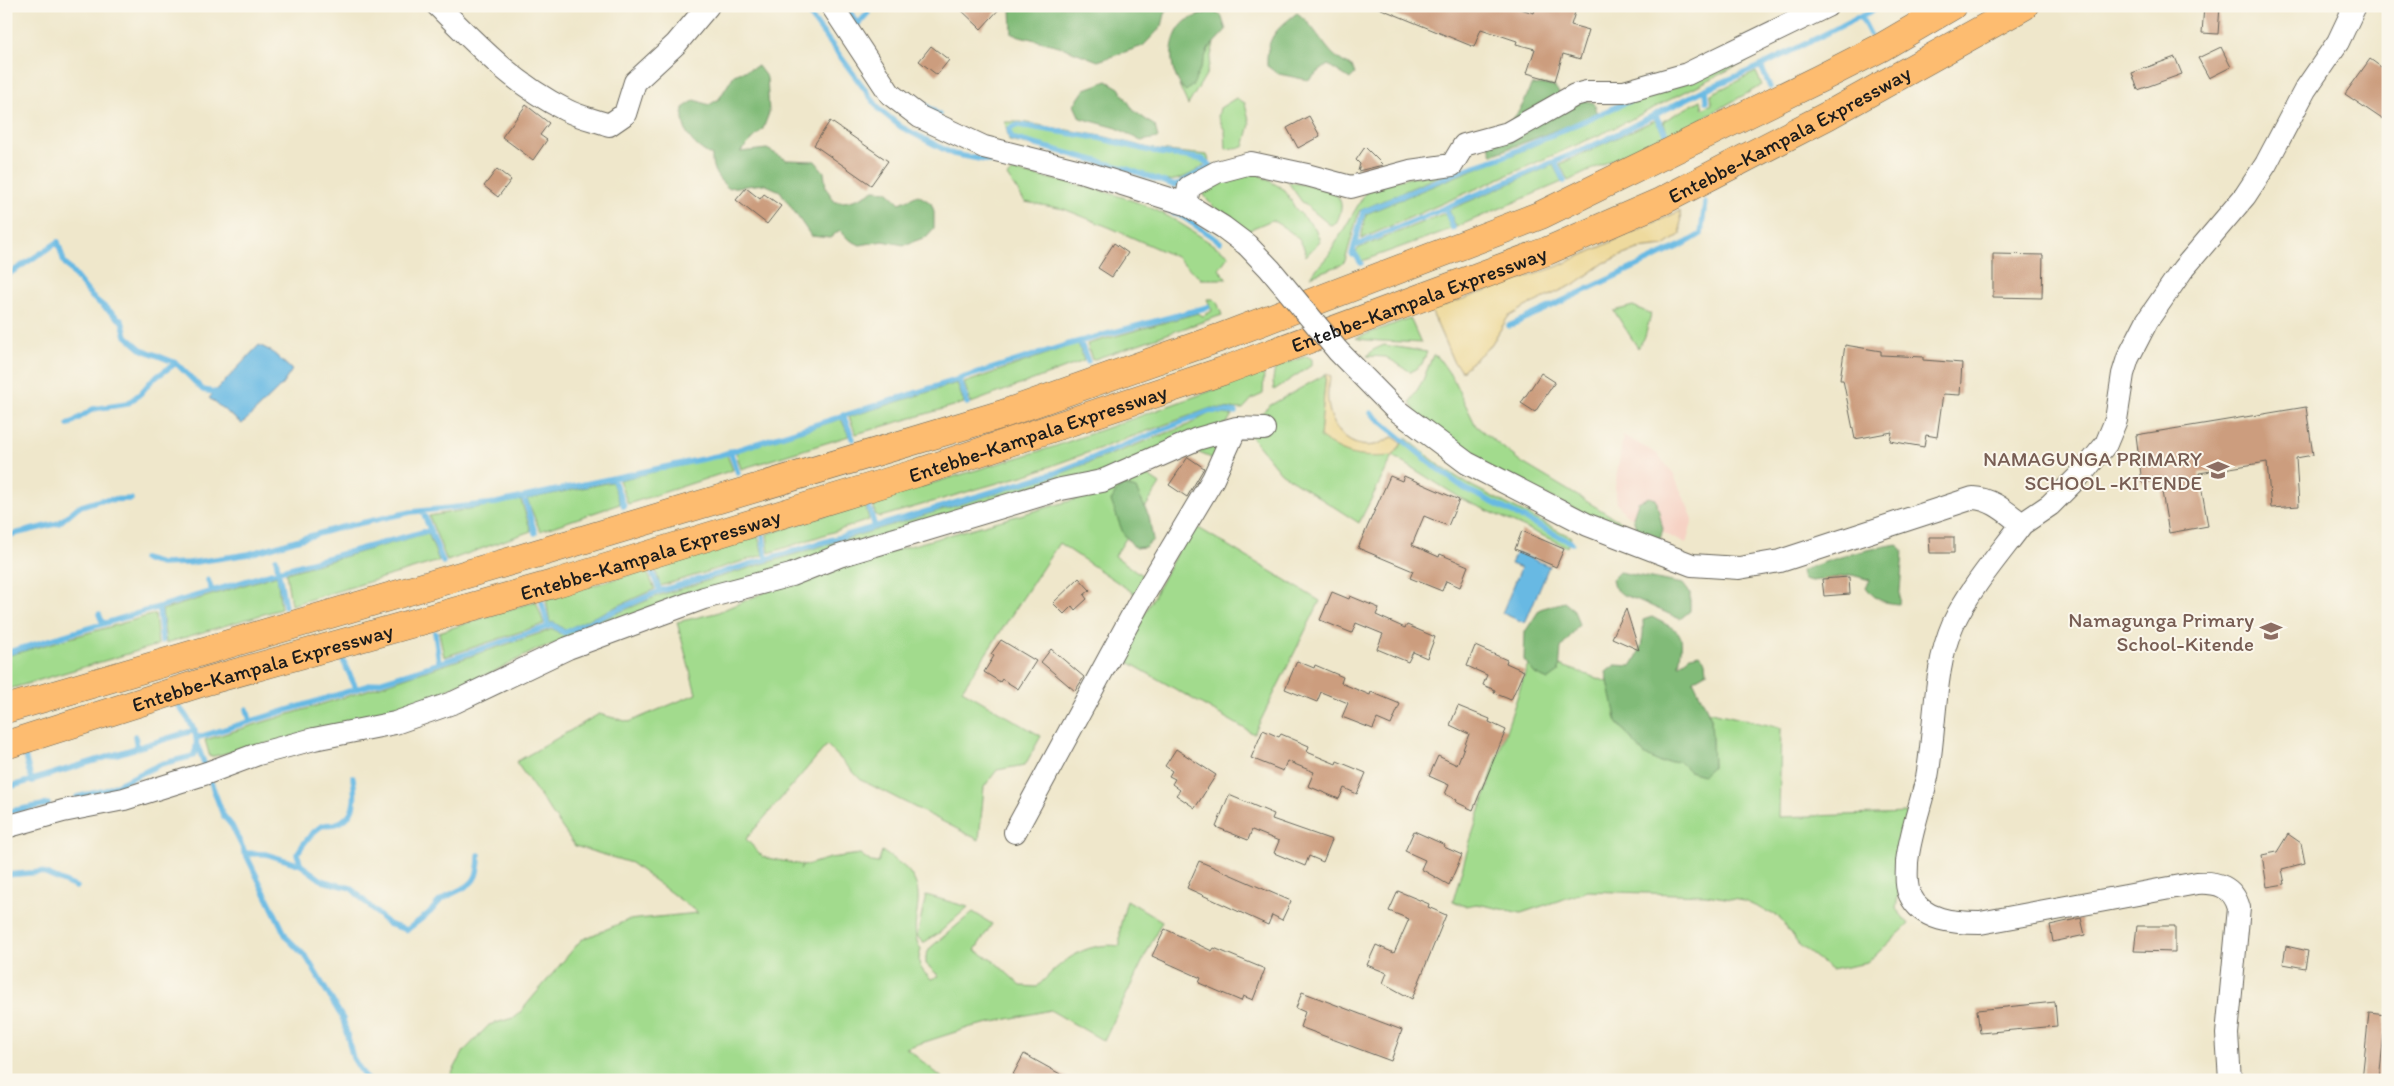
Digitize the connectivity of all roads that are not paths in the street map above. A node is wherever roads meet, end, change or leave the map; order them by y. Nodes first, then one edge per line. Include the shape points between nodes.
1 (438, 6) edge
2 (708, 6) edge
3 (832, 6) edge
4 (1827, 6) edge
5 (1952, 6) edge
6 (2024, 6) edge
7 (2355, 6) edge
8 (1186, 204) junction
9 (1236, 428) junction
10 (1264, 429) dead end
11 (2022, 524) junction
12 (6, 709) edge
13 (6, 745) edge
14 (6, 827) edge
15 (1015, 832) dead end
16 (2230, 1080) edge

1 - 2 street via 490,59 526,88 568,111 609,125 625,114 636,82 676,44
3 - 8 street via 890,94 920,118 984,147 1145,189
4 - 8 street via 1687,74 1624,92 1575,94 1508,133 1464,145 1455,162 1449,166 1410,171 1351,187 1251,163 1200,180 1189,187
5 - 12 highway, Entebbe-Kampala Expressway via 1830,74 1541,215 1219,338 994,416
6 - 13 highway, Entebbe-Kampala Expressway via 1827,116 1662,201 1547,251 1223,371 917,473 553,584 207,681
7 - 11 street via 2338,42 2305,90 2266,164 2245,196 2183,269 2147,320 2128,358 2116,420 2106,444 2050,505
8 - 11 street, bridge via 1246,245 1338,351 1395,409 1467,463 1588,524 1692,565 1739,568 1780,561 1973,498 1993,502
9 - 10 street
9 - 14 street via 1197,439 1102,482 1060,489 839,556 791,575 704,598 568,648 455,702 395,723 314,739 258,754 124,799
9 - 15 street via 1213,479 1152,580
11 - 16 street via 1963,605 1949,634 1927,775 1908,860 1911,897 1922,911 1959,923 1980,923 2197,883 2222,885 2234,895 2239,908 2227,1034

